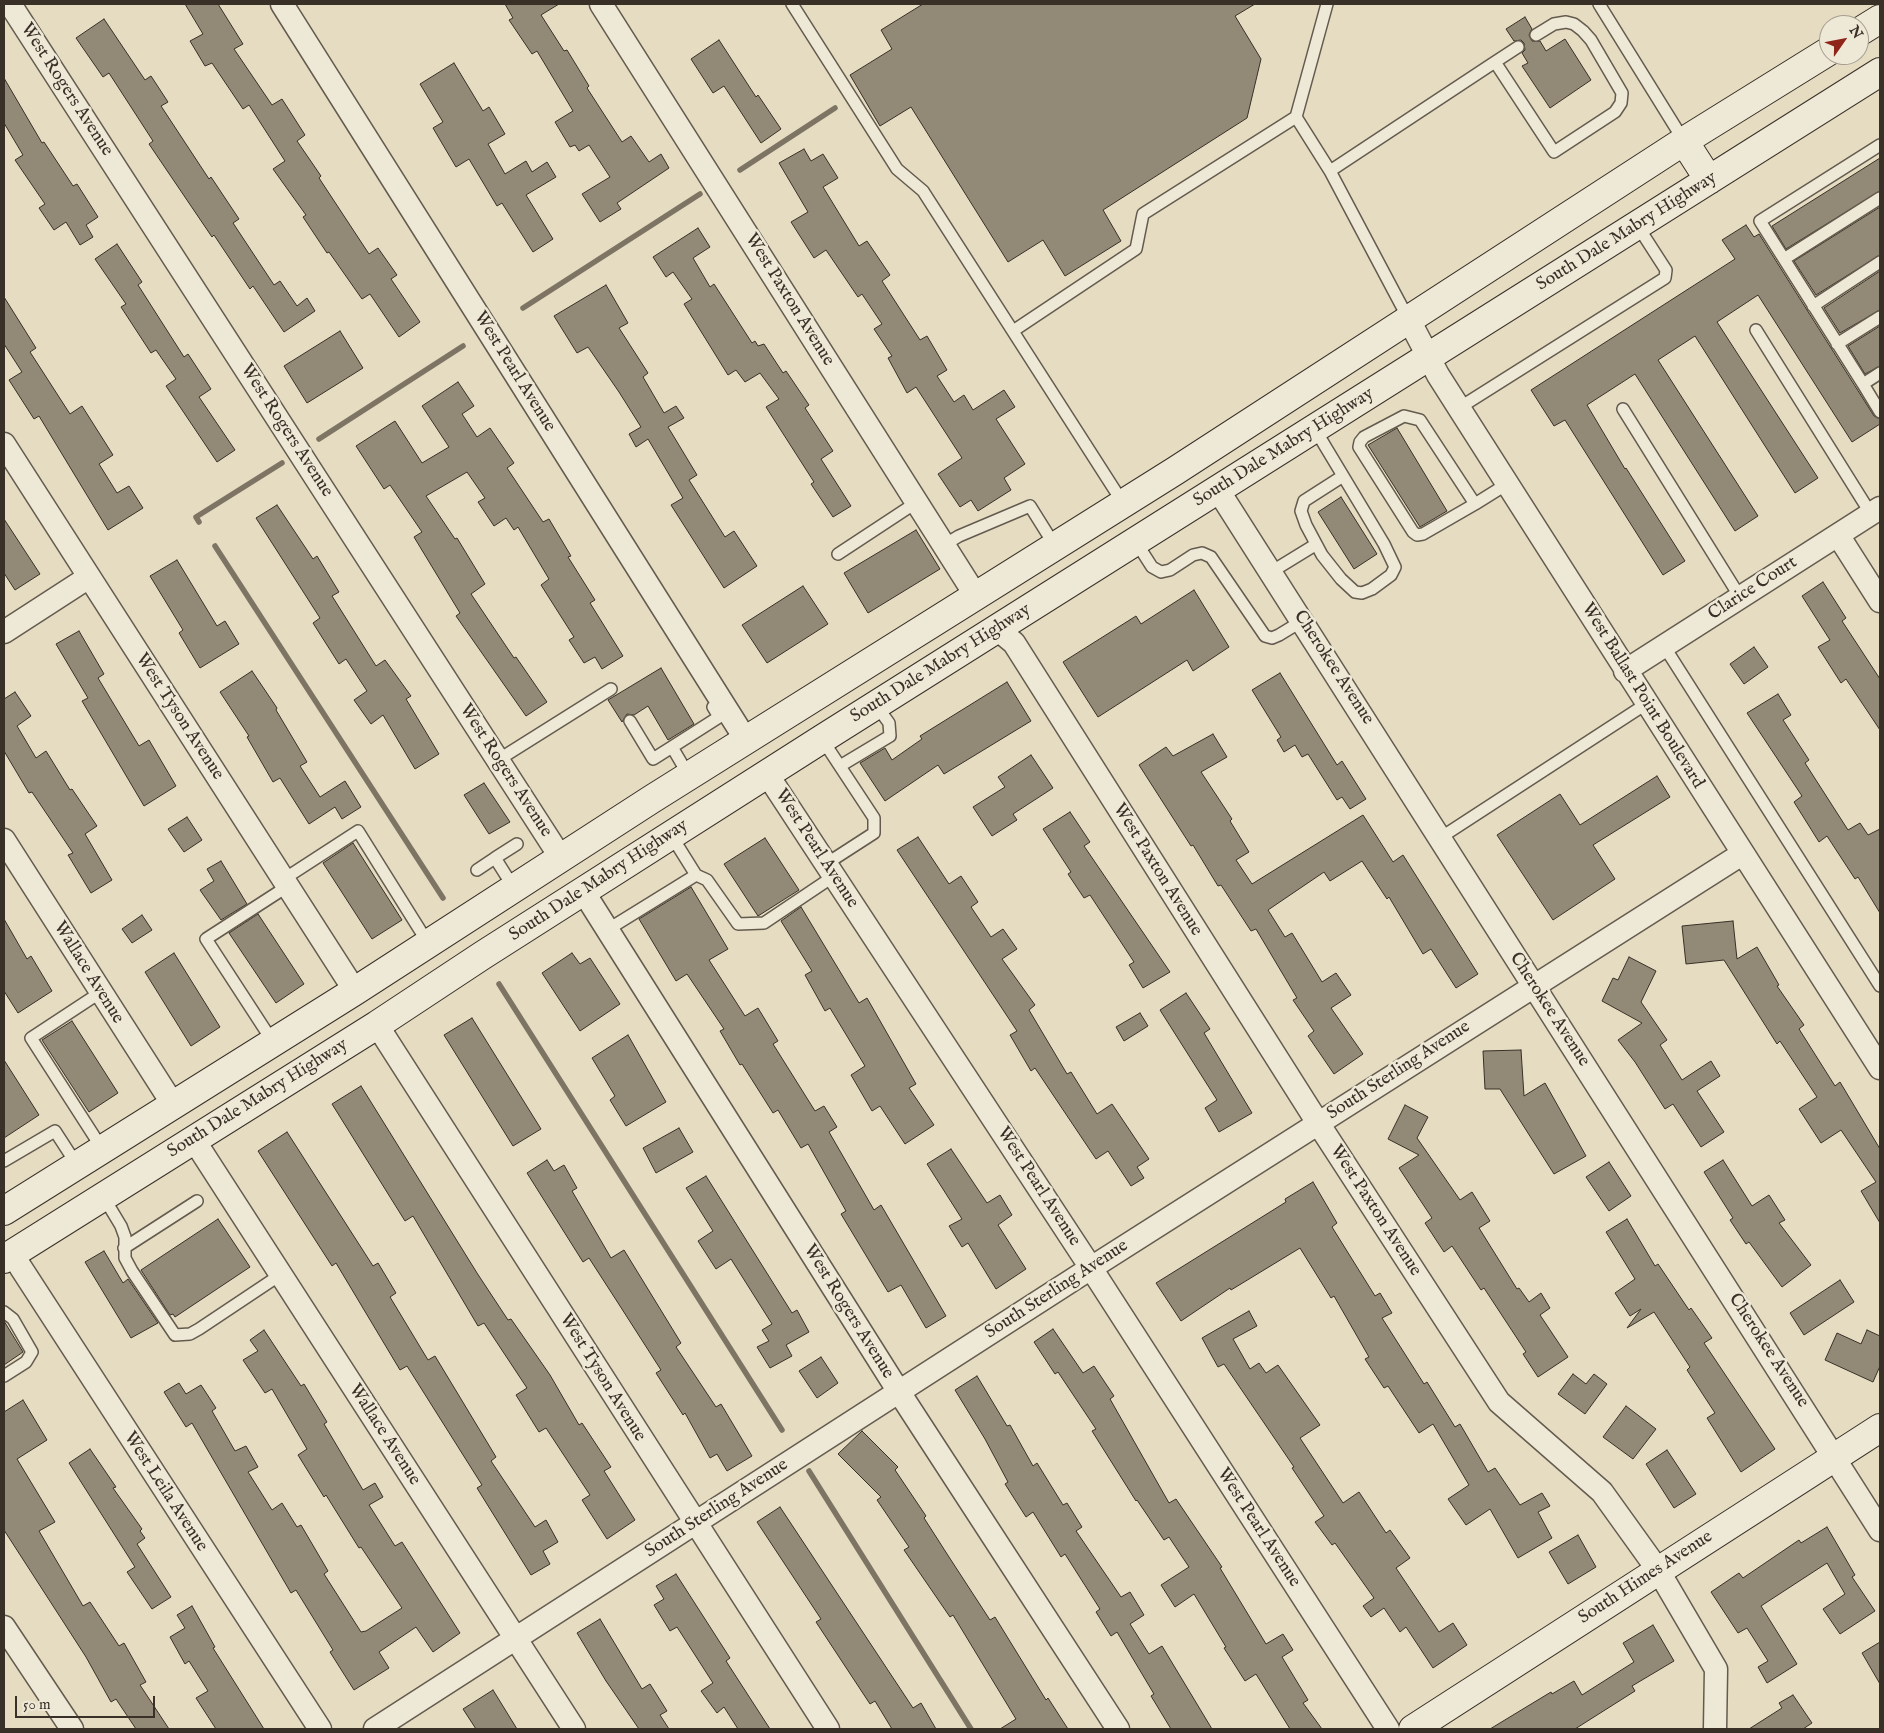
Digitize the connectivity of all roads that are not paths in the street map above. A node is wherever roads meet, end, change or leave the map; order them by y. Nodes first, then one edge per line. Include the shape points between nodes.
1 (10, 4) edge
2 (282, 4) edge
3 (602, 4) edge
4 (792, 4) edge
5 (1327, 4) edge
6 (1599, 4) edge
7 (1880, 19) edge
8 (1869, 26) edge
9 (1536, 35) dead end
10 (1518, 47) dead end
11 (1819, 57) edge
12 (1495, 62) junction
13 (1880, 72) edge
14 (1296, 117) junction
15 (1684, 142) junction
16 (1880, 145) edge
17 (1330, 171) junction
18 (1709, 180) junction
19 (1880, 198) edge
20 (1637, 225) junction
21 (1784, 259) junction
22 (1880, 262) edge
23 (1813, 306) junction
24 (1880, 317) edge
25 (1409, 320) junction
26 (1756, 330) dead end
27 (1013, 331) junction
28 (1837, 344) junction
29 (1429, 357) junction
30 (1880, 373) edge
31 (1863, 384) junction
32 (1459, 408) junction
33 (1623, 409) dead end
34 (1880, 412) edge
35 (1315, 429) junction
36 (4, 444) edge
37 (1343, 476) junction
38 (1507, 484) junction
39 (1218, 490) junction
40 (917, 502) junction
41 (1123, 503) junction
42 (1475, 504) junction
43 (1876, 511) edge
44 (1838, 535) junction
45 (1063, 541) junction
46 (1136, 542) junction
47 (944, 545) junction
48 (1315, 545) junction
49 (838, 554) dead end
50 (1271, 572) junction
51 (90, 577) junction
52 (976, 596) junction
53 (1740, 597) junction
54 (1880, 601) edge
55 (1302, 620) junction
56 (997, 629) junction
57 (4, 632) edge
58 (1664, 646) junction
59 (690, 652) junction
60 (1625, 671) junction
61 (611, 688) dead end
62 (903, 688) junction
63 (1646, 704) junction
64 (876, 705) junction
65 (630, 721) dead end
66 (822, 739) junction
67 (746, 740) junction
68 (672, 747) junction
69 (498, 760) junction
70 (840, 766) junction
71 (767, 774) junction
72 (689, 776) junction
73 (652, 799) junction
74 (672, 835) junction
75 (1440, 838) junction
76 (4, 840) edge
77 (517, 844) dead end
78 (1742, 854) junction
79 (495, 858) junction
80 (561, 858) junction
81 (477, 870) dead end
82 (830, 870) junction
83 (696, 875) junction
84 (286, 883) junction
85 (514, 888) junction
86 (583, 891) junction
87 (607, 930) junction
88 (428, 943) junction
89 (483, 955) junction
90 (1533, 986) junction
91 (1880, 986) edge
92 (355, 991) junction
93 (101, 992) junction
94 (378, 1025) junction
95 (273, 1042) junction
96 (1880, 1068) edge
97 (174, 1106) junction
98 (1318, 1123) junction
99 (194, 1140) junction
100 (103, 1150) junction
101 (4, 1162) edge
102 (77, 1165) junction
103 (103, 1196) junction
104 (197, 1201) dead end
105 (4, 1211) edge
106 (124, 1248) junction
107 (8, 1256) edge
108 (1091, 1268) junction
109 (280, 1274) junction
110 (4, 1312) edge
111 (4, 1376) edge
112 (898, 1392) junction
113 (1880, 1428) edge
114 (1835, 1457) junction
115 (694, 1523) junction
116 (1880, 1530) edge
117 (1658, 1570) junction
118 (4, 1627) edge
119 (515, 1639) junction
120 (72, 1729) edge
121 (320, 1729) edge
122 (375, 1729) edge
123 (574, 1729) edge
124 (828, 1729) edge
125 (1118, 1729) edge
126 (1388, 1729) edge
127 (1413, 1729) edge
128 (1714, 1729) edge

1 - 69 street, West Rogers Avenue
2 - 59 street, West Pearl Avenue
3 - 40 street, West Paxton Avenue
4 - 27 lane via 898,169 923,191
5 - 14 lane
6 - 15 lane
7 - 8 main road
9 - 12 lane via 1554,24 1566,22 1582,31 1591,40 1622,93 1621,103 1615,112 1554,152
10 - 12 lane
11 - 15 main road
12 - 17 lane
13 - 18 main road, South Dale Mabry Highway
14 - 17 lane
14 - 27 lane via 1143,214 1136,249
15 - 18 main road
15 - 25 main road
16 - 21 lane via 1760,221
17 - 25 lane
18 - 20 main road, South Dale Mabry Highway
19 - 21 lane
20 - 29 main road, South Dale Mabry Highway
20 - 32 lane via 1666,270 1665,278
21 - 23 lane
22 - 23 lane
23 - 28 lane
24 - 28 lane
25 - 29 street, West Ballast Point Boulevard
25 - 41 main road
26 - 43 lane
27 - 41 lane
28 - 31 lane
29 - 32 street, West Ballast Point Boulevard
29 - 35 main road, South Dale Mabry Highway
30 - 31 lane
31 - 34 lane
32 - 38 street, West Ballast Point Boulevard
33 - 53 lane
35 - 37 lane
35 - 39 main road, South Dale Mabry Highway
36 - 51 street, West Tyson Avenue
37 - 48 lane via 1301,505
37 - 48 lane via 1384,544 1394,571 1372,589 1355,592
38 - 42 lane
38 - 60 street, West Ballast Point Boulevard
39 - 46 main road, South Dale Mabry Highway
39 - 50 street, Cherokee Avenue
40 - 47 street, West Paxton Avenue
40 - 49 lane
41 - 45 main road
42 - 42 lane via 1420,420 1404,416 1360,442 1359,447 1413,532 1423,534
43 - 44 street, Clarice Court
44 - 53 street, Clarice Court
44 - 54 street
45 - 47 lane via 1030,506
45 - 52 main road
45 - 56 main road via 1011,596 999,613
46 - 55 lane via 1152,567 1161,572 1193,555 1202,553 1211,557 1265,636 1279,635
46 - 56 main road, South Dale Mabry Highway
47 - 52 street, West Paxton Avenue
48 - 50 lane
50 - 55 street, Cherokee Avenue
51 - 57 street
51 - 84 street, West Tyson Avenue
52 - 62 main road via 980,611 970,628
52 - 67 main road
53 - 58 street, Clarice Court
55 - 75 street, Cherokee Avenue
56 - 62 main road, South Dale Mabry Highway
56 - 98 street, West Paxton Avenue via 1014,643
58 - 60 street, Clarice Court
58 - 91 lane
59 - 67 street, West Pearl Avenue
59 - 68 lane via 682,658 719,717
60 - 63 street, West Ballast Point Boulevard
61 - 69 lane
62 - 64 main road, South Dale Mabry Highway
63 - 75 lane
63 - 78 street, West Ballast Point Boulevard
64 - 66 main road, South Dale Mabry Highway
64 - 70 lane via 888,723 890,736
65 - 68 lane via 653,759
66 - 70 lane
66 - 71 main road, South Dale Mabry Highway
67 - 72 main road
68 - 72 lane
69 - 80 street, West Rogers Avenue
70 - 82 lane via 874,818 874,833
71 - 74 main road, South Dale Mabry Highway
71 - 82 street, West Pearl Avenue
72 - 73 main road
73 - 80 main road
73 - 86 main road via 588,860 583,873
74 - 83 lane
74 - 86 main road, South Dale Mabry Highway
75 - 90 street, Cherokee Avenue
76 - 93 street, Wallace Avenue
77 - 79 lane
78 - 90 street, South Sterling Avenue
78 - 96 street, West Ballast Point Boulevard
79 - 81 lane
79 - 85 lane
80 - 85 main road
80 - 89 main road via 564,874 554,890
82 - 83 lane via 764,923 738,924 707,880
82 - 108 street, West Pearl Avenue
83 - 87 lane
84 - 88 lane via 358,831
84 - 92 street, West Tyson Avenue
84 - 95 lane via 206,939
85 - 88 main road
86 - 87 street, West Rogers Avenue
86 - 89 main road, South Dale Mabry Highway
87 - 112 street, West Rogers Avenue
88 - 92 main road
89 - 94 main road, South Dale Mabry Highway
90 - 98 street, South Sterling Avenue
90 - 114 street, Cherokee Avenue
92 - 95 main road
93 - 97 street, Wallace Avenue
93 - 100 lane via 31,1038
94 - 99 main road, South Dale Mabry Highway
94 - 115 street, West Tyson Avenue
95 - 97 main road
95 - 99 main road via 206,1106 195,1124
97 - 100 main road
97 - 103 main road via 175,1123 162,1140
98 - 108 street, South Sterling Avenue
98 - 117 street, West Paxton Avenue via 1499,1402 1602,1492
99 - 103 main road, South Dale Mabry Highway
99 - 109 street, Wallace Avenue
100 - 102 main road
101 - 102 lane via 55,1131
102 - 105 main road
103 - 106 lane via 121,1226
103 - 107 main road, South Dale Mabry Highway
104 - 106 lane
106 - 109 lane via 132,1271 175,1335 190,1334 199,1329
107 - 121 street, West Leila Avenue
108 - 112 street, South Sterling Avenue
108 - 126 street, West Pearl Avenue
109 - 119 street, Wallace Avenue
110 - 111 lane via 13,1319 32,1352 26,1362
112 - 115 street, South Sterling Avenue
112 - 125 street, West Rogers Avenue
113 - 114 main road, South Himes Avenue
114 - 116 street, Cherokee Avenue
114 - 117 main road, South Himes Avenue
115 - 119 street, South Sterling Avenue
115 - 124 street, West Tyson Avenue
117 - 127 main road, South Himes Avenue
117 - 128 street, West Paxton Avenue via 1716,1669
118 - 120 street
119 - 122 street, South Sterling Avenue
119 - 123 street, Wallace Avenue

